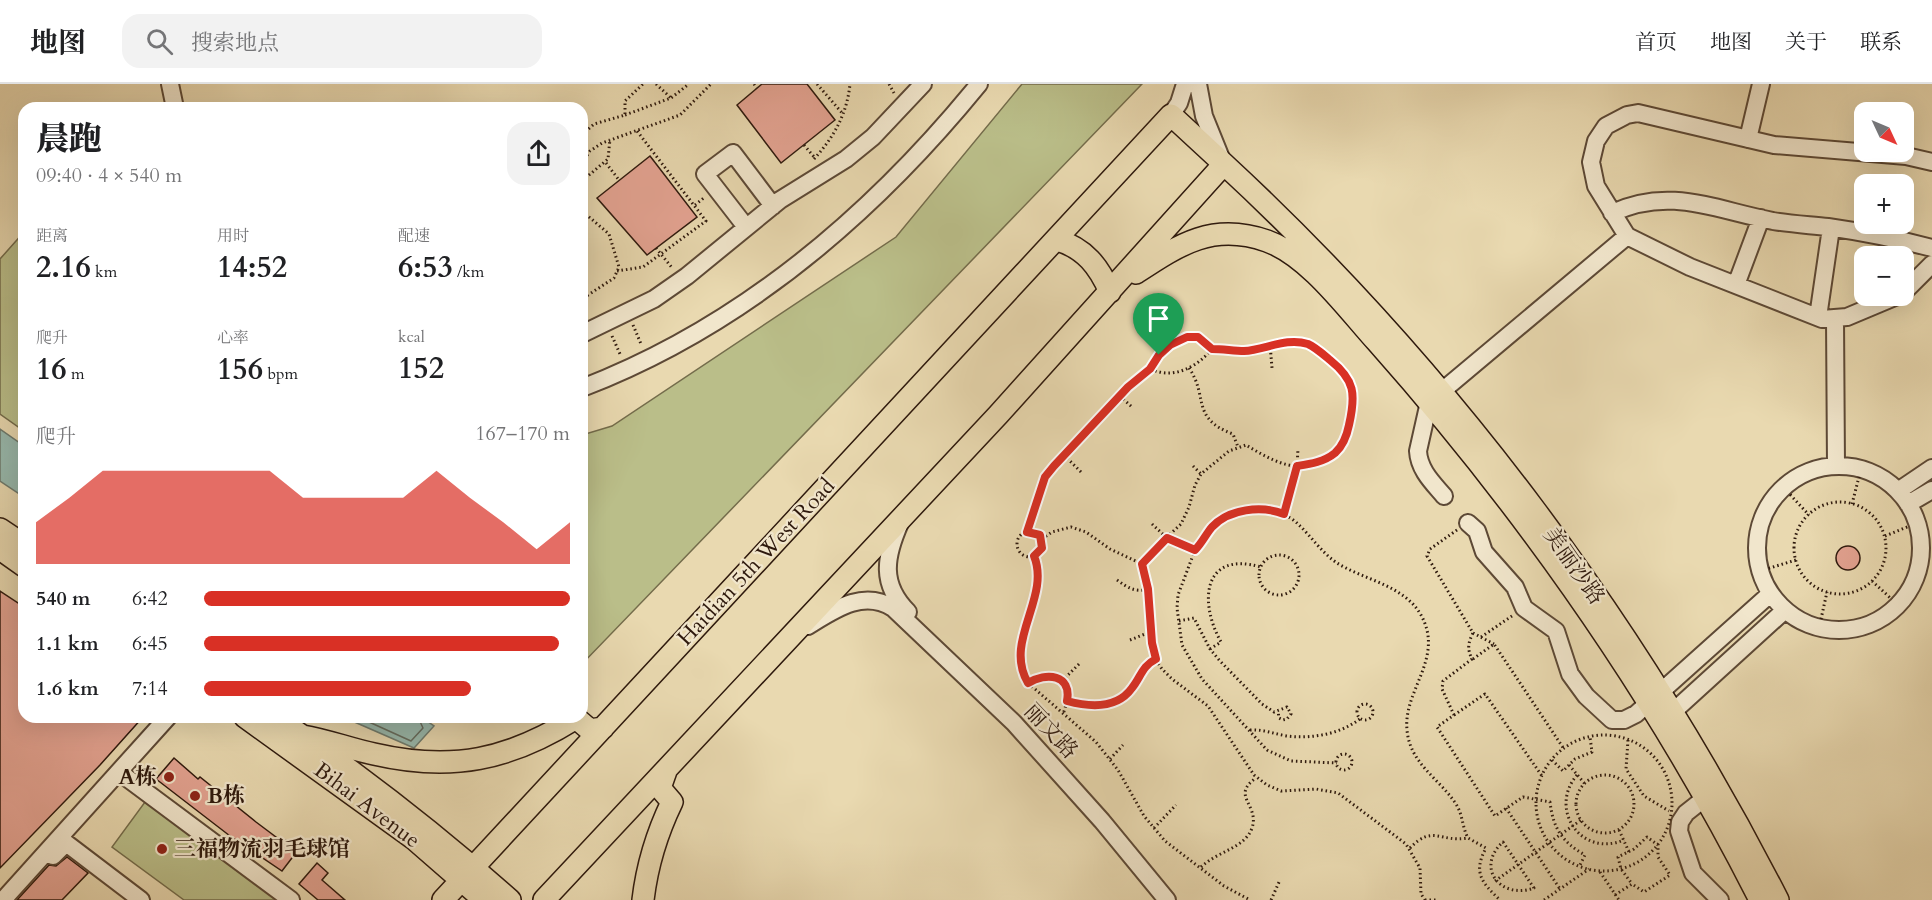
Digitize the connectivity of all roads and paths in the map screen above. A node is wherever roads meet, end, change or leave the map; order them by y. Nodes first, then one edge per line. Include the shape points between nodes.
1 (170, 84) edge
2 (644, 84) edge
3 (656, 84) edge
4 (688, 84) edge
5 (711, 84) edge
6 (754, 84) edge
7 (817, 84) edge
8 (850, 84) edge
9 (923, 84) edge
10 (969, 84) edge
11 (979, 84) edge
12 (1185, 84) edge
13 (1198, 84) edge
14 (1761, 84) edge
15 (757, 88) dead end
16 (671, 98) junction
17 (174, 102) edge
18 (843, 114) junction
19 (1171, 114) junction
20 (625, 115) junction
21 (588, 130) edge
22 (637, 131) junction
23 (610, 139) junction
24 (1748, 139) junction
25 (804, 145) dead end
26 (588, 154) edge
27 (815, 158) junction
28 (605, 162) junction
29 (1932, 162) edge
30 (810, 164) dead end
31 (1224, 164) junction
32 (588, 176) edge
33 (619, 180) dead end
34 (773, 206) junction
35 (1612, 213) junction
36 (588, 216) edge
37 (1761, 218) junction
38 (746, 227) junction
39 (1830, 228) junction
40 (1064, 232) junction
41 (1627, 236) junction
42 (656, 248) dead end
43 (1932, 248) edge
44 (662, 255) junction
45 (1932, 264) edge
46 (1320, 269) junction
47 (617, 271) junction
48 (1914, 282) edge
49 (1736, 285) junction
50 (1113, 290) junction
51 (588, 295) edge
52 (1874, 306) edge
53 (628, 313) junction
54 (1826, 318) junction
55 (606, 323) junction
56 (588, 331) edge
57 (1270, 344) junction
58 (1212, 349) junction
59 (645, 351) junction
60 (623, 361) junction
61 (1189, 368) junction
62 (1272, 368) dead end
63 (1150, 369) junction
64 (588, 377) edge
65 (588, 385) edge
66 (1120, 396) junction
67 (1435, 397) junction
68 (1133, 408) dead end
69 (1238, 447) junction
70 (1298, 449) dead end
71 (1063, 455) junction
72 (1193, 466) dead end
73 (1297, 466) junction
74 (1836, 466) junction
75 (1932, 468) edge
76 (1861, 469) junction
77 (1082, 473) dead end
78 (1202, 474) junction
79 (1784, 488) junction
80 (1932, 490) edge
81 (1444, 496) dead end
82 (1903, 498) junction
83 (1852, 504) junction
84 (1284, 514) junction
85 (1809, 515) junction
86 (903, 516) junction
87 (1468, 522) joint
88 (1152, 524) dead end
89 (1917, 524) junction
90 (0, 529) edge
91 (1027, 532) junction
92 (1884, 536) junction
93 (1167, 538) junction
94 (1042, 539) junction
95 (18, 541) edge
96 (0, 549) edge
97 (1195, 550) junction
98 (1034, 556) junction
99 (1796, 560) junction
100 (18, 562) edge
101 (1142, 564) junction
102 (1260, 567) junction
103 (1760, 571) junction
104 (1117, 580) dead end
105 (1872, 581) junction
106 (1148, 589) junction
107 (1827, 592) junction
108 (1770, 594) junction
109 (1898, 605) junction
110 (1524, 608) junction
111 (1785, 610) junction
112 (1179, 621) junction
113 (1819, 628) junction
114 (1150, 632) junction
115 (1473, 633) junction
116 (792, 636) junction
117 (1481, 637) junction
118 (1130, 640) dead end
119 (1494, 644) junction
120 (1210, 649) junction
121 (1699, 657) junction
122 (1156, 659) junction
123 (1472, 659) junction
124 (1080, 663) dead end
125 (1714, 674) junction
126 (1062, 681) junction
127 (1028, 683) junction
128 (1655, 698) junction
129 (1067, 701) junction
130 (1278, 711) junction
131 (1063, 714) junction
132 (1454, 715) junction
133 (1667, 717) junction
134 (1361, 718) junction
135 (163, 723) edge
136 (253, 723) edge
137 (284, 723) edge
138 (568, 723) edge
139 (582, 723) edge
140 (603, 728) junction
141 (1250, 730) junction
142 (303, 736) junction
143 (1590, 737) junction
144 (1628, 740) junction
145 (1123, 745) dead end
146 (1564, 749) junction
147 (1110, 759) junction
148 (1552, 760) junction
149 (1337, 763) junction
150 (1569, 765) junction
151 (667, 770) junction
152 (119, 772) junction
153 (1577, 775) junction
154 (1542, 776) junction
155 (1256, 777) junction
156 (1635, 781) junction
157 (1585, 784) junction
158 (1628, 787) junction
159 (1705, 798) junction
160 (1536, 799) junction
161 (1176, 805) dead end
162 (1506, 808) junction
163 (1671, 811) junction
164 (1581, 820) junction
165 (1572, 826) junction
166 (1154, 828) junction
167 (1619, 830) junction
168 (1560, 836) junction
169 (1468, 838) junction
170 (1624, 840) junction
171 (1549, 843) junction
172 (1658, 844) junction
173 (1409, 848) junction
174 (1629, 852) junction
175 (1536, 853) junction
176 (1519, 866) junction
177 (1201, 867) junction
178 (1579, 867) junction
179 (1589, 869) junction
180 (1621, 869) junction
181 (1600, 872) junction
182 (467, 874) junction
183 (1280, 880) dead end
184 (1495, 881) junction
185 (1632, 884) junction
186 (1560, 889) junction
187 (1234, 892) junction
188 (1615, 895) junction
189 (3, 900) edge
190 (11, 900) edge
191 (141, 900) edge
192 (291, 900) edge
193 (443, 900) edge
194 (484, 900) edge
195 (510, 900) edge
196 (544, 900) edge
197 (643, 900) edge
198 (1167, 900) edge
199 (1176, 900) edge
200 (1234, 900) edge
201 (1250, 900) edge
202 (1271, 900) edge
203 (1425, 900) edge
204 (1437, 900) edge
205 (1500, 900) edge
206 (1544, 900) edge
207 (1619, 900) edge
208 (1720, 900) edge
209 (1760, 900) edge
210 (1778, 900) edge

1 - 17 street
2 - 20 path via 625,101
3 - 16 path
4 - 16 path
5 - 22 path via 680,116
6 - 15 path
7 - 18 path
8 - 18 path
9 - 34 street via 873,137 846,159
10 - 59 street via 908,155 816,239 715,313
11 - 65 street via 901,173 792,269 687,337
12 - 19 street
13 - 31 street via 1204,116
14 - 24 street
16 - 20 path
18 - 27 path via 830,142
19 - 31 main road
19 - 40 main road, Haidian 5th West Road
20 - 21 path
22 - 23 path
22 - 44 path via 706,220
23 - 26 path
23 - 28 path
24 - 29 street
24 - 35 street via 1649,114 1632,113 1617,119 1601,132 1591,162 1596,186
25 - 27 path
27 - 30 path
28 - 32 path
28 - 33 path
31 - 46 main road
31 - 50 main road
34 - 38 street
34 - 38 street via 733,153 705,174
35 - 37 street via 1639,202 1672,199
35 - 41 street
36 - 47 path via 609,234
37 - 39 street
37 - 49 street
38 - 53 street via 687,276
39 - 43 street
39 - 54 street
40 - 50 main road
40 - 140 main road, Haidian 5th West Road
41 - 49 street via 1670,259
41 - 67 street
42 - 44 path
44 - 47 path via 643,267
45 - 48 street
46 - 50 main road via 1279,246 1251,236 1222,233 1192,240
46 - 67 main road, 美丽沙路
47 - 51 path via 614,278
49 - 54 street
50 - 86 main road
52 - 54 street
53 - 55 street
53 - 59 path
54 - 74 street
55 - 56 street
55 - 60 path
57 - 58 path via 1244,351
57 - 62 path
57 - 73 path via 1307,344 1344,371 1352,390 1352,412 1344,443 1329,457
58 - 61 path
58 - 63 path via 1198,337 1187,337 1170,345
59 - 60 street
60 - 64 street
61 - 63 path via 1162,374
61 - 69 path via 1196,378 1204,413 1216,427 1233,434
63 - 66 path
66 - 68 path
66 - 71 path
67 - 81 street via 1419,460
67 - 128 main road, 美丽沙路 via 1556,539
69 - 73 path via 1246,445 1275,461
69 - 78 path
70 - 73 path
71 - 77 path
71 - 91 path via 1045,477
72 - 78 path
73 - 84 path
74 - 76 street
74 - 79 street via 1818,468 1793,479
75 - 82 street
76 - 82 street via 1872,472
76 - 83 path
78 - 93 path via 1181,524
79 - 85 path
79 - 103 street via 1773,498 1760,521 1756,549
80 - 82 street
82 - 89 street
83 - 85 path via 1828,504
83 - 92 path via 1878,522
84 - 97 path via 1258,510 1228,515
84 - 169 path via 1337,562 1397,593 1421,616 1427,657 1409,710 1408,738 1420,764 1457,806
85 - 99 path via 1794,541
86 - 116 main road
86 - 199 street, 丽文路 via 889,560 888,582 895,597 1052,754
87 - 110 street via 1477,531 1484,552 1515,587
87 - 115 path via 1430,549 1427,556
88 - 93 path
89 - 92 path
89 - 109 street via 1920,560 1912,586
90 - 95 main road
91 - 94 path
91 - 98 path via 1020,536 1018,548 1026,557
92 - 105 path via 1882,568
93 - 97 path
93 - 101 path
94 - 98 path via 1042,548
94 - 101 path via 1071,527
96 - 100 main road
97 - 112 path via 1178,595
98 - 127 path via 1038,585 1021,651 1022,670
99 - 103 path
99 - 107 path via 1807,581
101 - 106 path
102 - 102 path via 1260,581 1267,592 1280,596 1297,584 1299,572 1288,557 1269,558
102 - 120 path via 1235,563 1213,577 1207,604 1221,642
103 - 108 street
104 - 106 path via 1130,589
105 - 107 path via 1847,594
105 - 109 path
106 - 114 path
107 - 113 path
108 - 111 street
108 - 121 street
109 - 113 street via 1873,623 1846,630
110 - 117 path
110 - 128 street via 1556,631 1576,684 1612,720 1624,720
111 - 113 street
111 - 125 street
112 - 120 path via 1194,618
112 - 141 path via 1182,645 1202,680
114 - 118 path
114 - 122 path
115 - 117 path
115 - 123 path via 1468,642
116 - 151 main road
116 - 198 street, 丽文路 via 857,601 874,600 893,608 1014,723
117 - 119 path
119 - 123 path
119 - 146 path
120 - 130 path via 1262,704
121 - 125 street
121 - 128 street
122 - 129 path via 1142,670 1132,688 1113,702 1089,706
122 - 155 path via 1172,679 1208,706
123 - 132 path via 1443,681 1442,689
124 - 126 path
125 - 133 street
126 - 127 path via 1052,675
126 - 129 path
127 - 131 path
128 - 133 main road, 美丽沙路
129 - 131 path
130 - 130 path via 1282,720 1291,714 1284,707
131 - 147 path via 1091,736
132 - 154 path via 1485,694
132 - 162 path via 1437,727 1495,816
133 - 159 main road, 美丽沙路
133 - 210 main road, 美丽沙路
134 - 134 path via 1372,716 1369,705 1358,708
134 - 141 path via 1342,729 1313,736
135 - 152 street
136 - 182 main road, Bihai Avenue via 434,856
137 - 142 main road, Bihai Avenue
138 - 142 main road via 545,738 491,757 441,762 377,755
139 - 140 main road via 590,729
140 - 182 main road, Haidian 5th West Road
141 - 149 path via 1259,744 1282,758 1313,764
142 - 182 main road, Bihai Avenue via 383,795
143 - 144 path
143 - 146 path
143 - 150 path via 1592,752
144 - 156 path via 1626,769
144 - 163 path via 1654,757 1667,777
145 - 147 path
146 - 148 path
147 - 166 path
148 - 150 path via 1563,771
148 - 154 path
149 - 149 path via 1346,769 1352,762 1343,754
150 - 153 path
151 - 196 main road
151 - 197 main road via 660,788 672,802 654,847
152 - 189 street
152 - 192 street
153 - 157 path
153 - 165 path via 1568,789 1566,802
154 - 160 path
155 - 173 path via 1281,791 1316,789 1338,793
155 - 177 path via 1244,794 1254,814 1249,837
156 - 158 path
156 - 163 path via 1644,796
157 - 158 path via 1607,775
157 - 164 path via 1577,795
158 - 167 path via 1634,807
159 - 208 street via 1686,813 1679,831 1692,873
159 - 209 main road, 美丽沙路
160 - 162 path via 1523,797
160 - 168 path via 1550,802
160 - 171 path via 1538,821
161 - 166 path
162 - 175 path
163 - 172 path
164 - 165 path
164 - 167 path via 1601,833
165 - 168 path
165 - 170 path via 1583,837 1599,844
166 - 177 path
167 - 170 path
168 - 171 path
168 - 178 path via 1585,855
169 - 173 path via 1431,834 1422,836
169 - 205 path via 1486,848 1479,861 1481,877
170 - 174 path
171 - 175 path
171 - 178 path via 1560,856
172 - 174 path via 1647,837
172 - 180 path via 1641,861
172 - 185 path via 1658,857 1670,875 1644,892
173 - 203 path via 1420,868 1421,894
174 - 180 path via 1618,856
175 - 176 path
175 - 186 path
176 - 184 path
176 - 184 path via 1534,888 1517,893
176 - 184 path via 1503,842 1492,855 1491,873
177 - 187 path
178 - 179 path
179 - 181 path
179 - 186 path
180 - 181 path
180 - 185 path
181 - 188 path
182 - 193 main road, Haidian 5th West Road
182 - 194 main road, Bihai Avenue
182 - 195 main road, Bihai Avenue
183 - 202 path
185 - 188 path
186 - 206 path
187 - 200 path
187 - 201 path
188 - 207 path
190 - 191 street via 66,843
203 - 204 path

